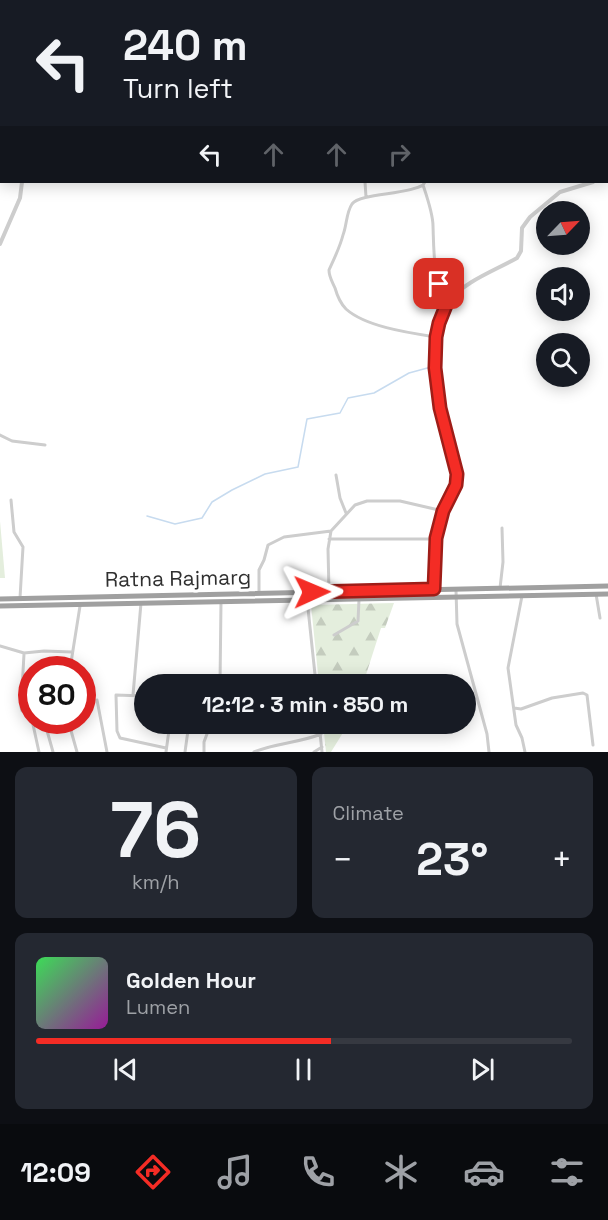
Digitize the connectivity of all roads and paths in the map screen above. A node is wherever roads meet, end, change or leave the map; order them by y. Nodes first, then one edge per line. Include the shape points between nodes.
1 (22, 183) edge
2 (366, 183) edge
3 (424, 183) edge
4 (587, 183) edge
5 (366, 197) junction
6 (0, 244) edge
7 (447, 303) junction
8 (436, 337) junction
9 (0, 435) edge
10 (45, 445) dead end
11 (336, 475) dead end
12 (11, 500) dead end
13 (443, 511) junction
14 (346, 513) junction
15 (502, 528) dead end
16 (331, 531) junction
17 (436, 538) junction
18 (329, 539) junction
19 (608, 586) edge
20 (500, 588) junction
21 (434, 589) junction
22 (456, 589) junction
23 (329, 591) junction
24 (259, 593) junction
25 (522, 594) junction
26 (596, 594) junction
27 (608, 594) edge
28 (455, 596) junction
29 (434, 597) junction
30 (20, 598) junction
31 (360, 598) junction
32 (0, 599) edge
33 (307, 599) junction
34 (221, 601) junction
35 (141, 603) junction
36 (80, 605) junction
37 (0, 606) edge
38 (600, 618) dead end
39 (334, 635) dead end
40 (0, 646) edge
41 (72, 652) junction
42 (24, 653) junction
43 (24, 656) edge
44 (72, 656) edge
45 (220, 674) edge
46 (314, 674) edge
47 (133, 695) joint
48 (97, 700) dead end
49 (514, 708) junction
50 (35, 734) edge
51 (48, 734) edge
52 (72, 734) edge
53 (168, 734) edge
54 (187, 734) edge
55 (207, 734) edge
56 (321, 734) joint
57 (593, 746) dead end
58 (322, 747) junction
59 (166, 750) edge
60 (39, 752) edge
61 (53, 752) edge
62 (77, 752) edge
63 (107, 752) edge
64 (185, 752) edge
65 (204, 752) edge
66 (256, 752) edge
67 (314, 752) edge
68 (322, 752) edge
69 (489, 752) edge
70 (525, 752) edge

1 - 6 street via 20,198
2 - 5 street
3 - 5 street via 400,193
3 - 7 street via 433,222 433,263
4 - 7 street via 560,192 530,217 522,228 517,258 469,284
5 - 8 street via 358,198 352,205 329,270 338,297 347,310 377,324
7 - 8 street
8 - 13 street via 440,408 457,474
9 - 10 street via 12,441
11 - 14 street
12 - 30 street via 15,536 22,547
13 - 14 street via 381,500 355,505
13 - 17 street
14 - 16 street
15 - 20 street
16 - 18 street
16 - 24 street via 284,537 268,544 259,570
17 - 18 street
17 - 21 street
18 - 23 street
19 - 20 highway, Ratna Rajmarg
20 - 22 highway, Ratna Rajmarg
21 - 22 highway, Ratna Rajmarg
21 - 23 highway, Ratna Rajmarg
21 - 29 street
22 - 28 street
23 - 24 highway, Ratna Rajmarg
24 - 30 highway, Ratna Rajmarg
25 - 26 highway, Ratna Rajmarg
25 - 28 highway, Ratna Rajmarg
25 - 49 street via 508,668
26 - 27 highway, Ratna Rajmarg
26 - 38 street
28 - 29 highway, Ratna Rajmarg
28 - 69 street via 457,624
29 - 31 highway, Ratna Rajmarg
30 - 32 highway, Ratna Rajmarg
31 - 33 highway, Ratna Rajmarg
31 - 39 street via 358,621
33 - 34 highway, Ratna Rajmarg
33 - 46 street
34 - 35 highway, Ratna Rajmarg
34 - 45 street
35 - 36 highway, Ratna Rajmarg
35 - 47 street
36 - 37 highway, Ratna Rajmarg
36 - 41 street
40 - 42 street
41 - 42 street
41 - 44 street
42 - 43 street
47 - 59 street via 116,695 120,738
48 - 63 street
49 - 57 street via 583,693 587,695
49 - 70 street
50 - 60 street
51 - 61 street
52 - 62 street
53 - 59 street
54 - 64 street
55 - 65 street
56 - 58 street
56 - 66 street via 270,745
58 - 67 street
58 - 68 street

